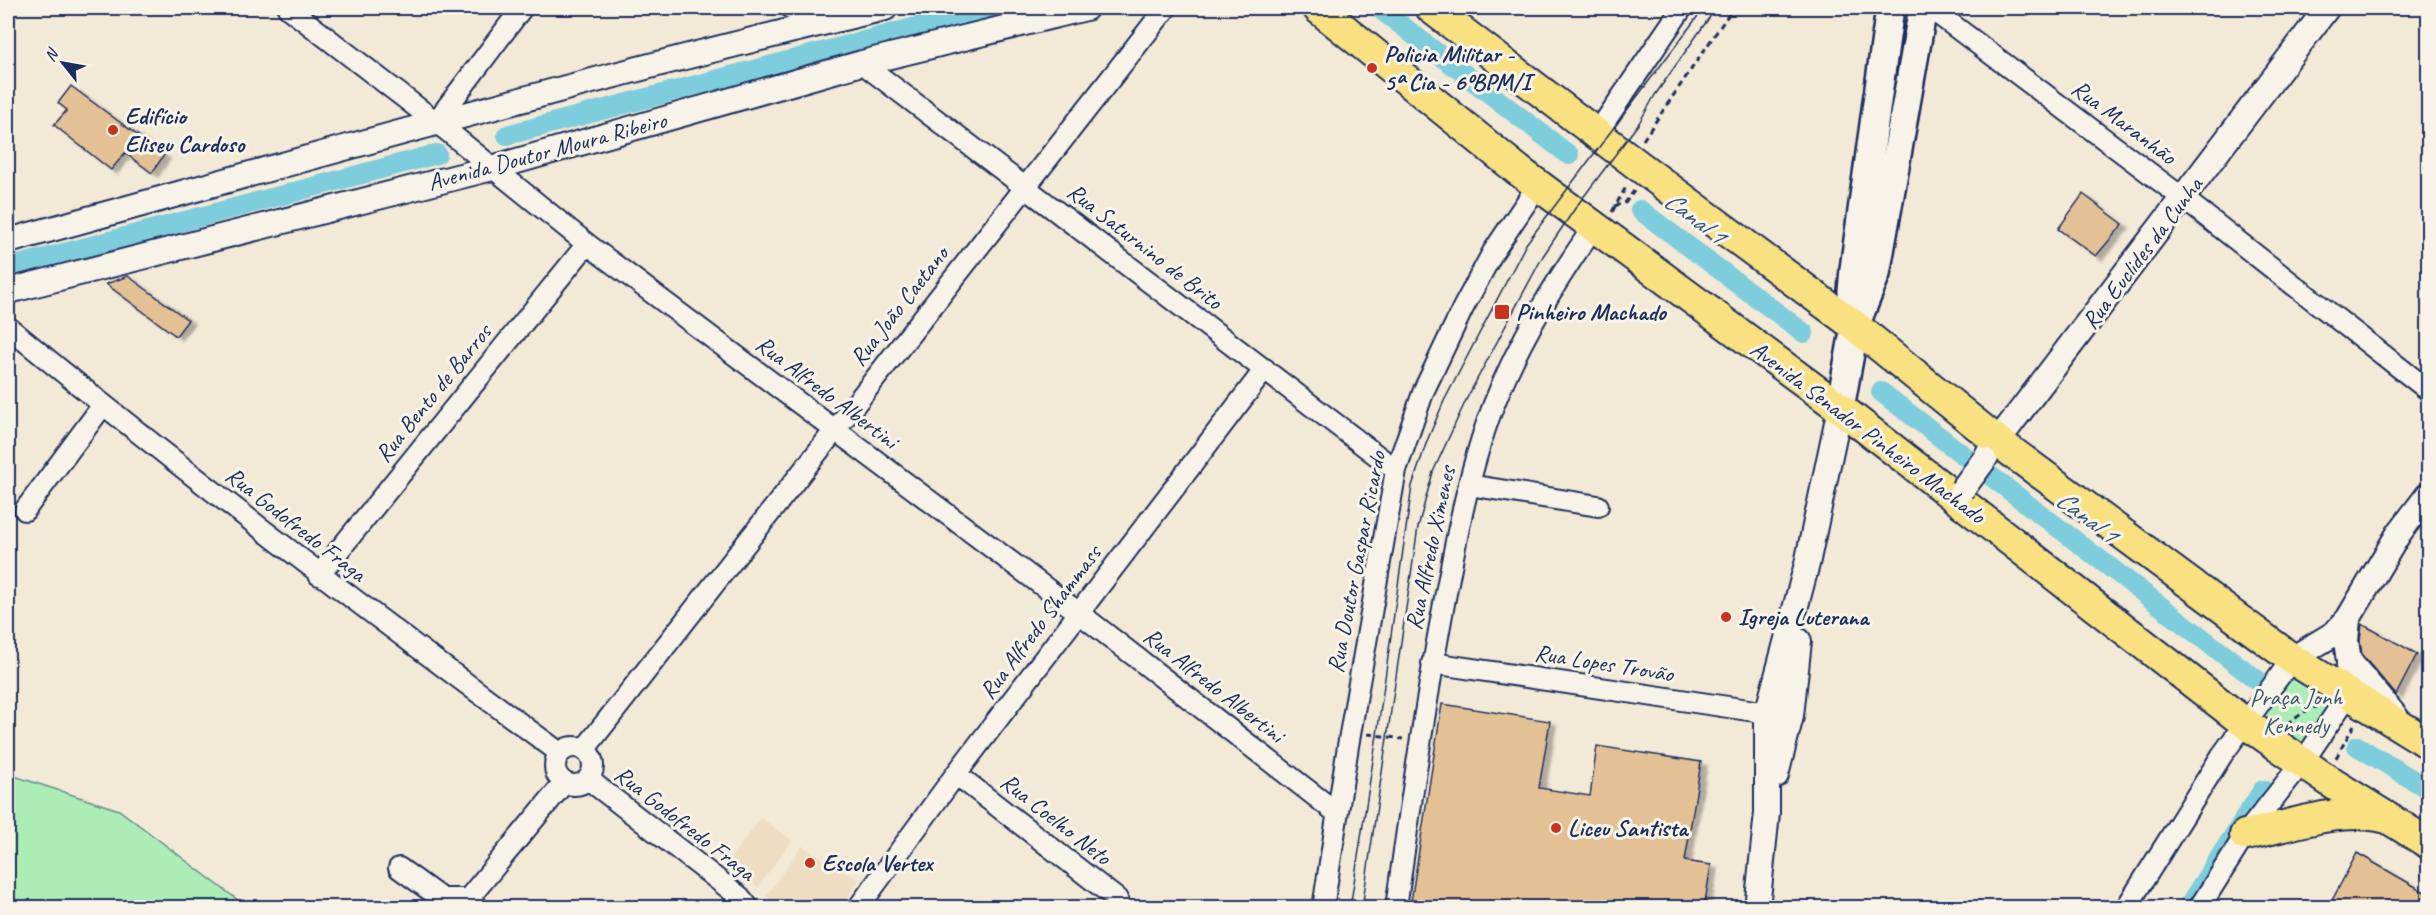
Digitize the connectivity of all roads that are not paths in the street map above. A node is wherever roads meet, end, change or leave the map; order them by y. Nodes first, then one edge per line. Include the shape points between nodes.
1 (288, 8) edge
2 (522, 8) edge
3 (791, 8) edge
4 (885, 8) edge
5 (1086, 8) edge
6 (1166, 8) edge
7 (1318, 8) edge
8 (1431, 8) edge
9 (1682, 8) edge
10 (1890, 8) edge
11 (1923, 8) edge
12 (1930, 8) edge
13 (2327, 8) edge
14 (812, 24) junction
15 (862, 63) junction
16 (440, 125) junction
17 (1597, 133) junction
18 (487, 164) junction
19 (1538, 185) junction
20 (1026, 186) junction
21 (2184, 199) junction
22 (1603, 224) junction
23 (8, 241) edge
24 (587, 244) junction
25 (8, 291) edge
26 (1855, 326) junction
27 (8, 327) edge
28 (1265, 369) junction
29 (2428, 390) edge
30 (103, 405) junction
31 (1840, 408) junction
32 (835, 429) junction
33 (1991, 451) junction
34 (1396, 470) junction
35 (1469, 485) junction
36 (1959, 494) junction
37 (2428, 495) edge
38 (1598, 506) dead end
39 (25, 510) dead end
40 (319, 575) junction
41 (1079, 614) junction
42 (2348, 619) junction
43 (2349, 661) junction
44 (1432, 663) junction
45 (2286, 667) junction
46 (2348, 695) junction
47 (1779, 715) junction
48 (2247, 720) junction
49 (2418, 737) edge
50 (584, 750) junction
51 (560, 753) junction
52 (2305, 760) junction
53 (956, 774) junction
54 (588, 779) junction
55 (564, 783) junction
56 (1337, 813) junction
57 (2388, 818) junction
58 (2245, 835) junction
59 (2428, 843) edge
60 (399, 868) dead end
61 (473, 903) edge
62 (1756, 904) edge
63 (749, 908) edge
64 (858, 908) edge
65 (1120, 908) edge
66 (1323, 908) edge
67 (1396, 908) edge
68 (2126, 908) edge
69 (2199, 908) edge

1 - 16 street, Rua Alfredo Albertini
2 - 16 street
3 - 14 street
4 - 14 street
5 - 15 street, Avenida Doutor Moura Ribeiro
6 - 20 street, Rua João Caetano
7 - 19 main road, Avenida Senador Pinheiro Machado
8 - 17 main road
9 - 17 street
10 - 26 main road via 1854,269
11 - 26 main road via 1876,274
12 - 21 street, Rua Maranhão
13 - 21 street, Rua Euclides da Cunha
14 - 16 street
15 - 18 street, Avenida Doutor Moura Ribeiro
15 - 20 street, Rua Saturnino de Brito
16 - 18 street, Rua Alfredo Albertini
16 - 23 street
17 - 26 main road via 1634,175
18 - 24 street, Rua Alfredo Albertini
18 - 25 street, Avenida Doutor Moura Ribeiro
19 - 22 main road, Avenida Senador Pinheiro Machado
19 - 34 street, Rua Doutor Gaspar Ricardo via 1493,252 1463,308 1424,390
20 - 28 street, Rua Saturnino de Brito
20 - 32 street, Rua João Caetano
21 - 29 street, Rua Maranhão
21 - 33 street, Rua Euclides da Cunha
22 - 31 main road, Avenida Senador Pinheiro Machado
22 - 35 street, Rua Alfredo Ximenes via 1536,316 1493,406
24 - 32 street, Rua Alfredo Albertini
24 - 40 street, Rua Bento de Barros
26 - 31 main road
26 - 33 main road
27 - 30 street, Rua Godofredo Fraga
28 - 34 street, Rua Saturnino de Brito
28 - 41 street, Rua Alfredo Shammass
30 - 39 street
30 - 40 street, Rua Godofredo Fraga
31 - 36 main road, Avenida Senador Pinheiro Machado
31 - 47 street
32 - 41 street, Rua Alfredo Albertini
32 - 50 street, Rua João Caetano
33 - 36 street, Rua Euclides da Cunha, bridge
33 - 45 main road
34 - 56 street, Rua Doutor Gaspar Ricardo
35 - 38 street
35 - 44 street, Rua Alfredo Ximenes
36 - 48 main road, Avenida Senador Pinheiro Machado
37 - 42 street via 2399,533
40 - 51 street, Rua Godofredo Fraga
41 - 53 street, Rua Alfredo Shammass
41 - 56 street, Rua Alfredo Albertini
42 - 43 street
42 - 45 street via 2335,633
43 - 46 street
43 - 49 street
44 - 47 street, Rua Lopes Trovão
44 - 67 street, Rua Alfredo Ximenes
45 - 46 main road
45 - 48 street
46 - 49 main road
46 - 52 street
47 - 62 street
48 - 52 main road, Avenida Senador Pinheiro Machado
48 - 68 street
50 - 51 street via 571,747
50 - 54 street via 593,764
51 - 55 street via 555,769
52 - 57 main road, Avenida Senador Pinheiro Machado
52 - 58 street
53 - 64 street, Rua Alfredo Shammass
53 - 65 street, Rua Coelho Neto via 1117,899
54 - 55 street via 577,785
54 - 63 street, Rua Godofredo Fraga
55 - 61 street
56 - 66 street, Rua Doutor Gaspar Ricardo
57 - 58 main road via 2340,815
57 - 59 main road, Avenida Senador Pinheiro Machado
58 - 69 street
60 - 61 street via 442,899

